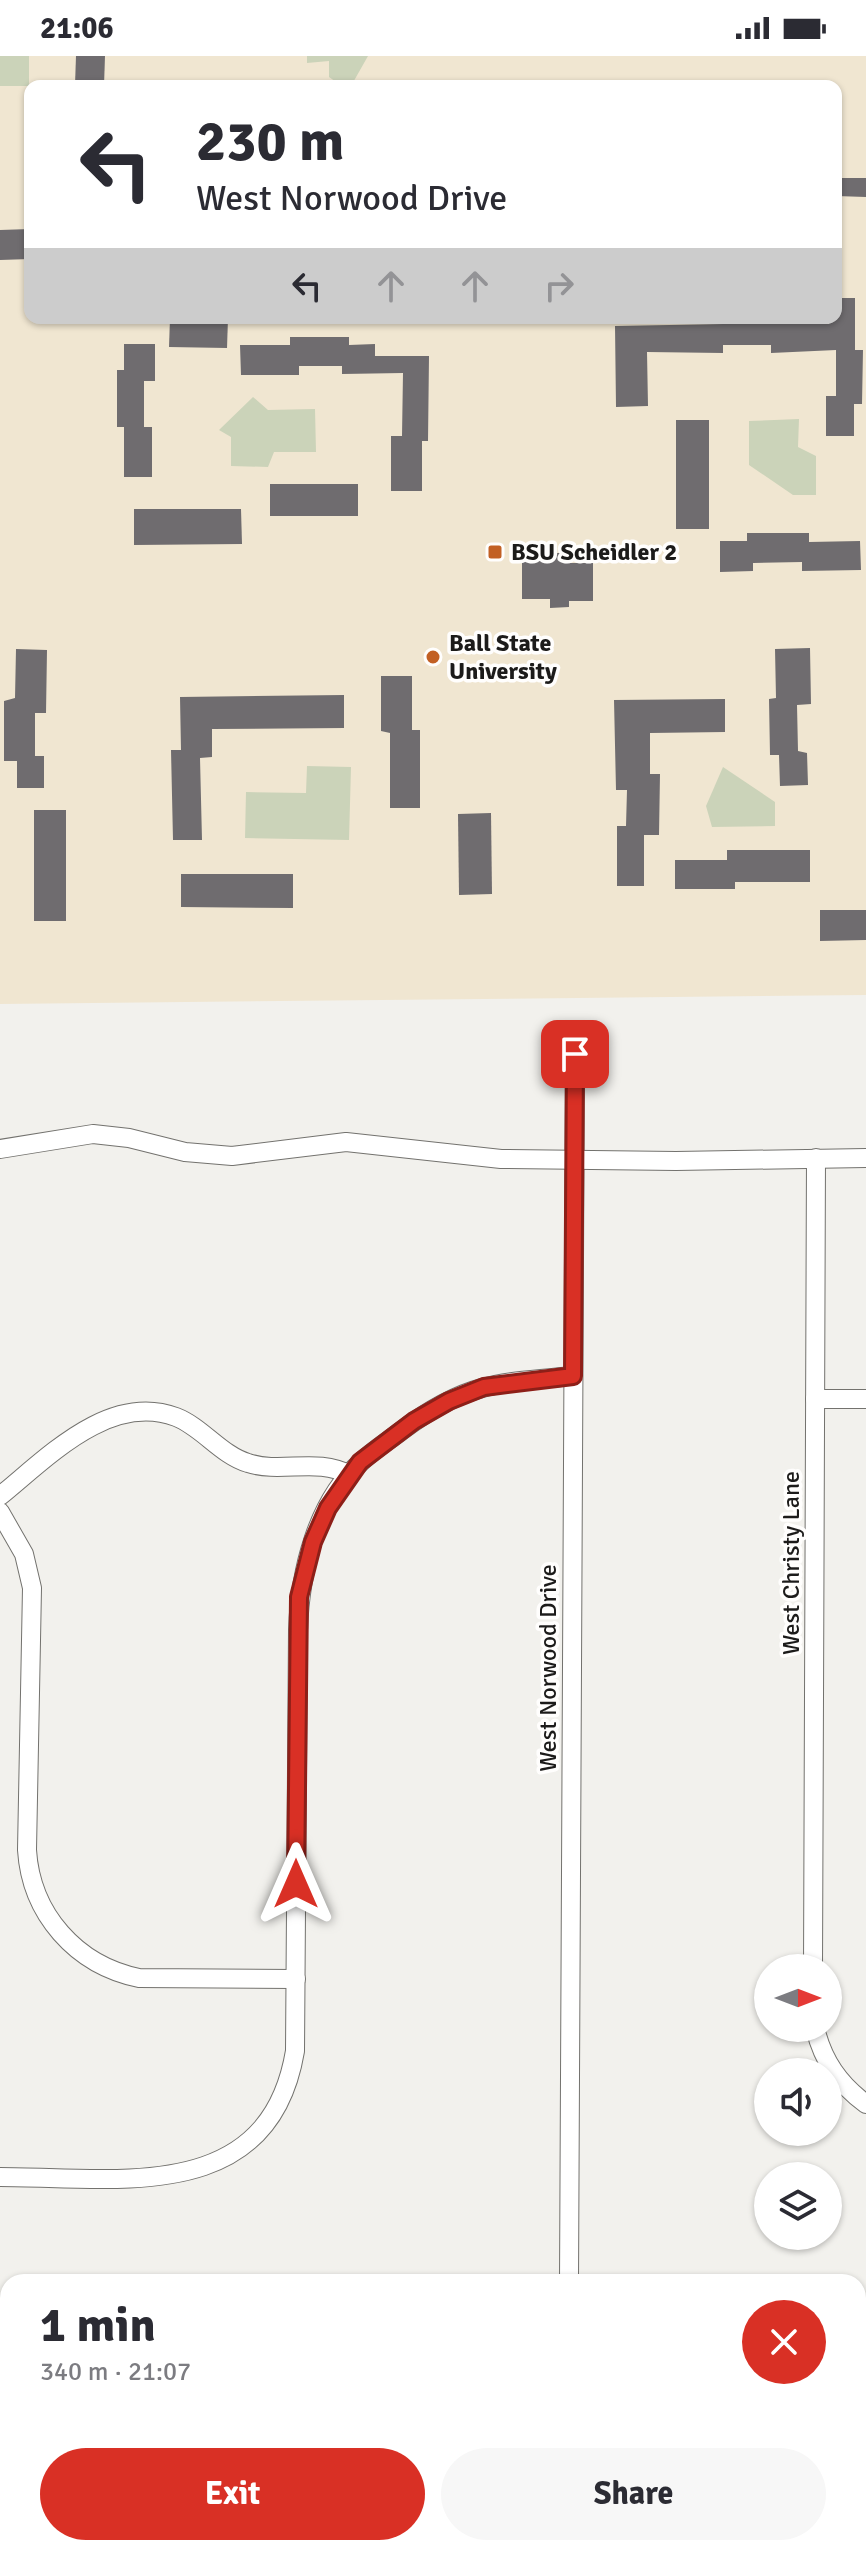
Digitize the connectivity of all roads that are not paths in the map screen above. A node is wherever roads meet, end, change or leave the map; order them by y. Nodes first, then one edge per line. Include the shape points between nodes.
1 (575, 1054) dead end
2 (0, 1149) edge
3 (816, 1158) junction
4 (866, 1158) edge
5 (574, 1160) junction
6 (573, 1376) junction
7 (815, 1399) junction
8 (866, 1399) edge
9 (350, 1475) junction
10 (0, 1496) edge
11 (0, 1512) edge
12 (813, 1954) edge
13 (296, 1979) junction
14 (820, 2042) edge
15 (866, 2104) edge
16 (0, 2177) edge
17 (569, 2274) edge

1 - 5 street, West Norwood Drive
2 - 5 street via 93,1134 232,1156 346,1142 456,1156
3 - 4 street
3 - 5 street
3 - 7 street, West Christy Lane
5 - 6 street, West Norwood Drive
6 - 9 street via 484,1387 449,1401 414,1421
6 - 17 street, West Norwood Drive
7 - 8 street
7 - 12 street, West Christy Lane
9 - 10 street via 327,1465 253,1465 176,1417 125,1413 68,1442
9 - 13 street via 313,1542 299,1597
11 - 13 street via 24,1554 32,1588 28,1860 51,1922 77,1950 121,1974
13 - 16 street via 290,2080 267,2124 235,2153 175,2176
14 - 15 street via 840,2082

